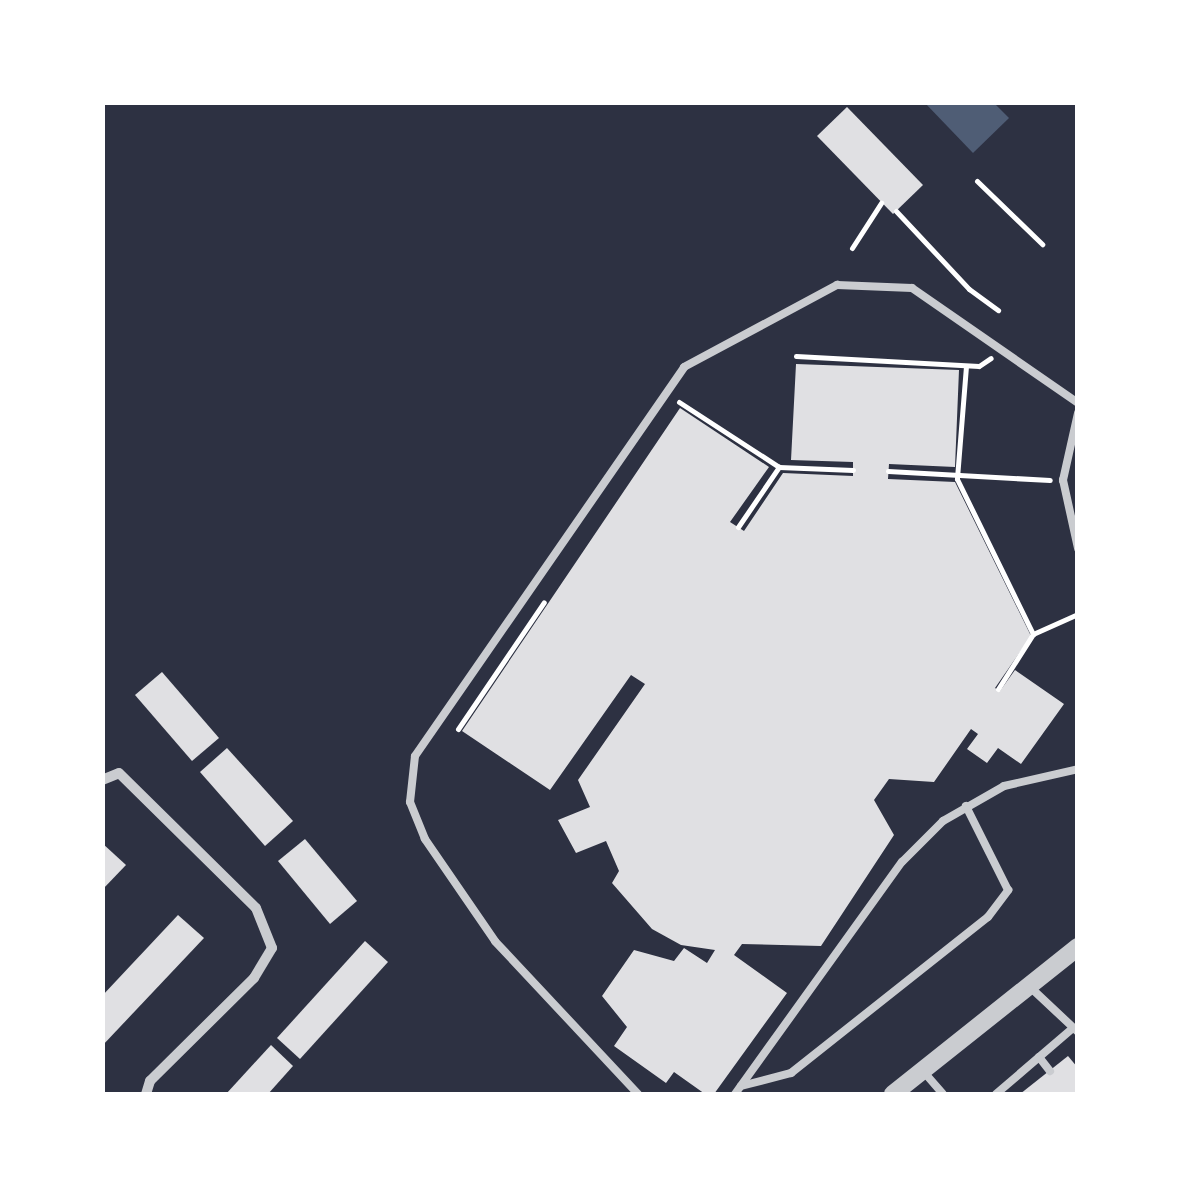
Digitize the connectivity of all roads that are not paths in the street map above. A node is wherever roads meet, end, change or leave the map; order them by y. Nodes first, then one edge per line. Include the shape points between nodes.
1 (1078, 403) edge
2 (1078, 414) edge
3 (1078, 548) edge
4 (1078, 769) edge
5 (102, 780) edge
6 (966, 806) junction
7 (1078, 947) edge
8 (1029, 986) junction
9 (1075, 1030) edge
10 (1040, 1057) junction
11 (923, 1071) junction
12 (1050, 1071) dead end
13 (741, 1086) junction
14 (1008, 1090) edge
15 (146, 1094) edge
16 (638, 1094) edge
17 (734, 1094) edge
18 (893, 1094) edge
19 (943, 1094) edge
20 (996, 1094) edge

1 - 16 lane via 912,288 838,285 684,367 415,756 410,802 425,839 495,941
2 - 3 lane via 1063,480
4 - 6 lane via 1004,786
5 - 15 street via 119,772 256,908 272,948 254,978 150,1081
6 - 13 lane via 902,862
6 - 13 lane via 1008,890 988,917 791,1073
7 - 8 street
8 - 9 lane
8 - 11 street
9 - 10 lane
10 - 12 lane
10 - 14 lane
11 - 18 street
11 - 19 lane
13 - 17 lane
14 - 20 lane

